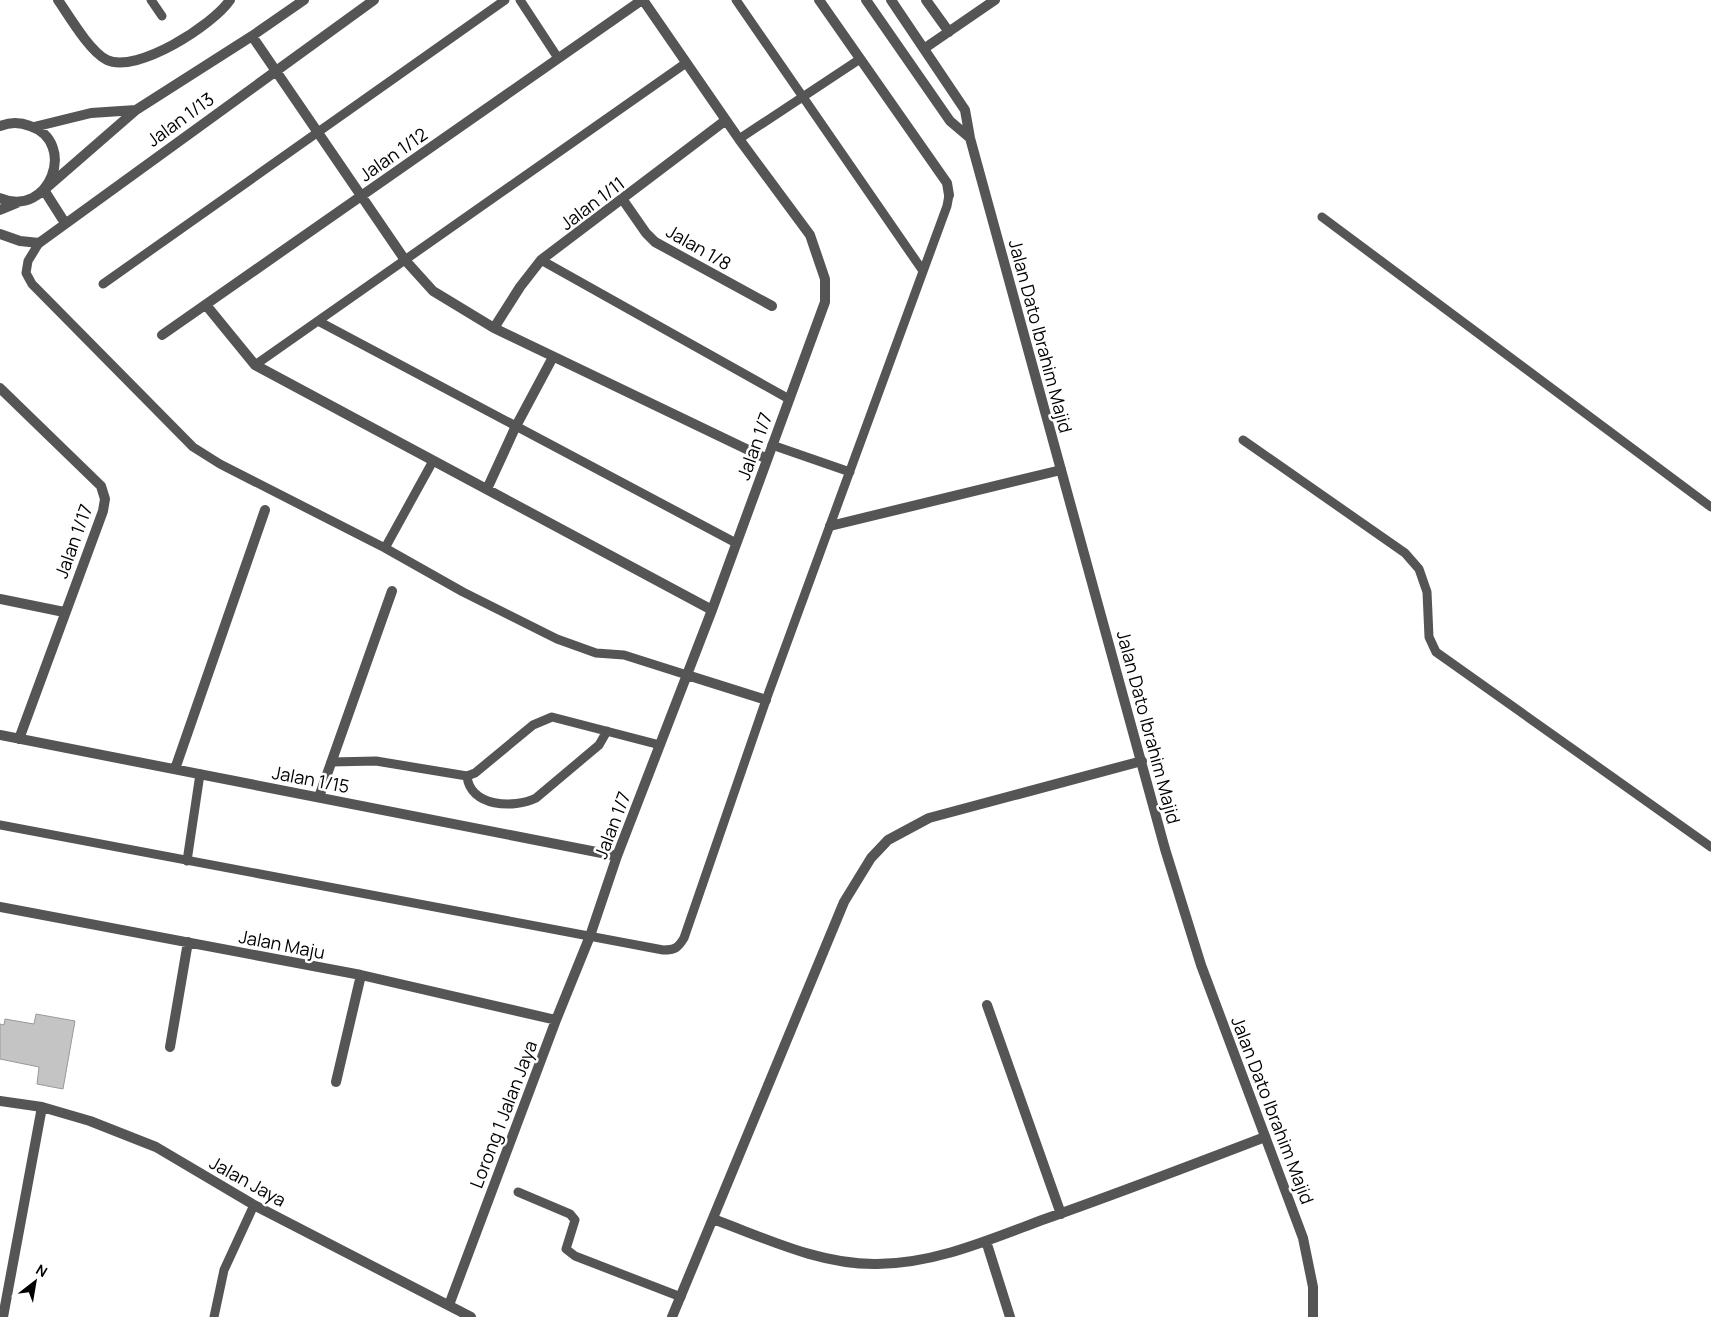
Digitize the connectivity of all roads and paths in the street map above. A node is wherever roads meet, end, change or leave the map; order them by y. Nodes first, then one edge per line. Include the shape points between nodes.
1 (58, 0) edge
2 (151, 0) edge
3 (230, 0) edge
4 (304, 0) edge
5 (374, 0) edge
6 (505, 0) edge
7 (520, 0) edge
8 (642, 0) edge
9 (736, 0) edge
10 (819, 0) edge
11 (866, 0) edge
12 (891, 0) edge
13 (926, 0) edge
14 (995, 0) edge
15 (162, 16) dead end
16 (949, 32) junction
17 (252, 36) junction
18 (925, 48) junction
19 (558, 58) junction
20 (860, 59) junction
21 (686, 63) junction
22 (275, 70) junction
23 (803, 97) junction
24 (136, 110) junction
25 (726, 120) junction
26 (0, 126) edge
27 (34, 127) junction
28 (318, 133) junction
29 (970, 138) junction
30 (739, 139) junction
31 (44, 190) junction
32 (949, 195) joint
33 (360, 197) junction
34 (0, 198) edge
35 (623, 200) junction
36 (20, 202) junction
37 (0, 210) edge
38 (1322, 217) dead end
39 (65, 223) junction
40 (0, 234) edge
41 (39, 244) junction
42 (405, 260) junction
43 (542, 260) junction
44 (924, 271) junction
45 (103, 284) dead end
46 (206, 305) junction
47 (772, 306) dead end
48 (318, 321) junction
49 (494, 328) junction
50 (162, 336) dead end
51 (553, 357) junction
52 (255, 365) junction
53 (0, 388) edge
54 (789, 399) junction
55 (515, 428) junction
56 (1243, 440) dead end
57 (772, 445) junction
58 (767, 459) junction
59 (433, 461) junction
60 (1061, 470) junction
61 (850, 472) junction
62 (487, 489) junction
63 (1711, 507) edge
64 (265, 510) dead end
65 (830, 526) junction
66 (736, 543) junction
67 (385, 548) junction
68 (392, 591) dead end
69 (0, 599) edge
70 (712, 610) junction
71 (64, 612) junction
72 (687, 675) junction
73 (766, 700) junction
74 (607, 731) junction
75 (0, 735) edge
76 (19, 738) junction
77 (660, 745) junction
78 (1142, 761) junction
79 (331, 762) junction
80 (175, 769) junction
81 (200, 774) junction
82 (467, 776) junction
83 (319, 798) junction
84 (0, 825) edge
85 (1711, 846) edge
86 (617, 856) junction
87 (187, 861) junction
88 (0, 907) edge
89 (590, 936) junction
90 (188, 942) junction
91 (361, 975) junction
92 (987, 1005) dead end
93 (556, 1020) junction
94 (170, 1047) dead end
95 (336, 1082) dead end
96 (0, 1101) edge
97 (42, 1108) junction
98 (1266, 1137) junction
99 (518, 1192) dead end
100 (254, 1205) junction
101 (1061, 1214) junction
102 (713, 1219) junction
103 (986, 1241) junction
104 (681, 1297) junction
105 (449, 1305) junction
106 (3, 1317) edge
107 (214, 1317) edge
108 (471, 1317) edge
109 (672, 1317) edge
110 (1010, 1317) edge
111 (1313, 1317) edge

1 - 3 street via 97,52 106,60 120,64 168,48 223,9
2 - 15 lane
4 - 17 street
5 - 22 street, Jalan 1/13
6 - 28 lane
7 - 19 lane
8 - 19 street, Jalan 1/12
8 - 21 street, Jalan 1/7
9 - 23 lane
10 - 20 street
11 - 29 street via 950,121
12 - 18 street, Jalan Dato Ibrahim Majid
13 - 16 street
14 - 16 street
16 - 18 street
17 - 22 street
17 - 24 street
18 - 29 street, Jalan Dato Ibrahim Majid via 965,110
19 - 33 street, Jalan 1/12
20 - 23 lane
20 - 32 street via 947,183
21 - 25 street, Jalan 1/7
21 - 42 lane
22 - 28 street
22 - 39 street, Jalan 1/13
23 - 30 lane
23 - 44 lane
24 - 27 street via 91,113
24 - 31 street
25 - 30 street, Jalan 1/7
25 - 35 street, Jalan 1/11
26 - 27 street via 13,123
27 - 31 street via 51,145 55,156 55,168
28 - 33 street
28 - 45 lane
29 - 60 street, Jalan Dato Ibrahim Majid
30 - 54 street, Jalan 1/7 via 810,235 825,279 825,302
31 - 36 street via 34,198
31 - 39 street
32 - 44 lane
33 - 42 street
33 - 46 street, Jalan 1/12
34 - 36 street
35 - 43 street, Jalan 1/11
35 - 47 street, Jalan 1/8 via 655,242
36 - 37 street
38 - 63 lane
39 - 41 street, Jalan 1/13
40 - 41 street
41 - 67 lane via 28,261 26,273 32,284 193,447
42 - 48 lane
42 - 49 street via 433,290
43 - 49 street, Jalan 1/11 via 520,286
43 - 54 lane
44 - 61 lane
46 - 50 street, Jalan 1/12
46 - 52 street
48 - 52 lane
48 - 55 lane
49 - 51 street
51 - 55 street
51 - 58 street
52 - 59 street
53 - 71 street, Jalan 1/17 via 89,473 101,486 105,499
54 - 57 street, Jalan 1/7
55 - 62 street
55 - 66 lane
56 - 85 lane via 1405,553 1419,569 1427,592 1429,637 1436,652
57 - 58 street, Jalan 1/7
57 - 61 lane
58 - 66 street, Jalan 1/7
59 - 62 street
59 - 67 lane
60 - 65 street
60 - 78 street, Jalan Dato Ibrahim Majid
61 - 65 lane
62 - 70 street
64 - 80 street
65 - 73 lane
66 - 70 street, Jalan 1/7
67 - 72 lane via 463,592 575,647 596,653 624,655
68 - 79 street
69 - 71 street
70 - 72 street, Jalan 1/7
71 - 76 street, Jalan 1/17
72 - 73 street
72 - 77 street, Jalan 1/7
73 - 89 lane via 679,947 663,950
74 - 77 lane
74 - 82 lane via 552,717 542,720
74 - 82 lane via 599,745 527,802 488,802 471,788
75 - 76 street, Jalan 1/15
76 - 80 street, Jalan 1/15
77 - 86 street, Jalan 1/7
78 - 98 street, Jalan Dato Ibrahim Majid via 1201,964
78 - 102 street via 929,818 888,840 871,858 844,902
79 - 82 lane via 376,761
79 - 83 street
80 - 81 street, Jalan 1/15
81 - 83 street, Jalan 1/15
81 - 87 lane
83 - 86 street, Jalan 1/15
84 - 87 lane
86 - 89 street, Jalan 1/7
87 - 89 lane
88 - 90 street, Jalan Maju
89 - 93 street, Lorong 1 Jalan Jaya
90 - 91 street, Jalan Maju
90 - 94 street
91 - 93 street, Jalan Maju
91 - 95 street
92 - 101 street
93 - 105 street, Lorong 1 Jalan Jaya
96 - 97 street, Jalan Jaya
97 - 100 street, Jalan Jaya via 90,1121 156,1147
97 - 106 street
98 - 101 street
98 - 111 street, Jalan Dato Ibrahim Majid via 1303,1238 1313,1287
99 - 104 lane via 570,1214 575,1220 566,1249 575,1256
100 - 105 street, Jalan Jaya
100 - 107 lane via 224,1270
101 - 103 street
102 - 103 street via 822,1258 876,1264 932,1257
102 - 104 street
103 - 110 street
104 - 109 street
105 - 108 street, Jalan Jaya

